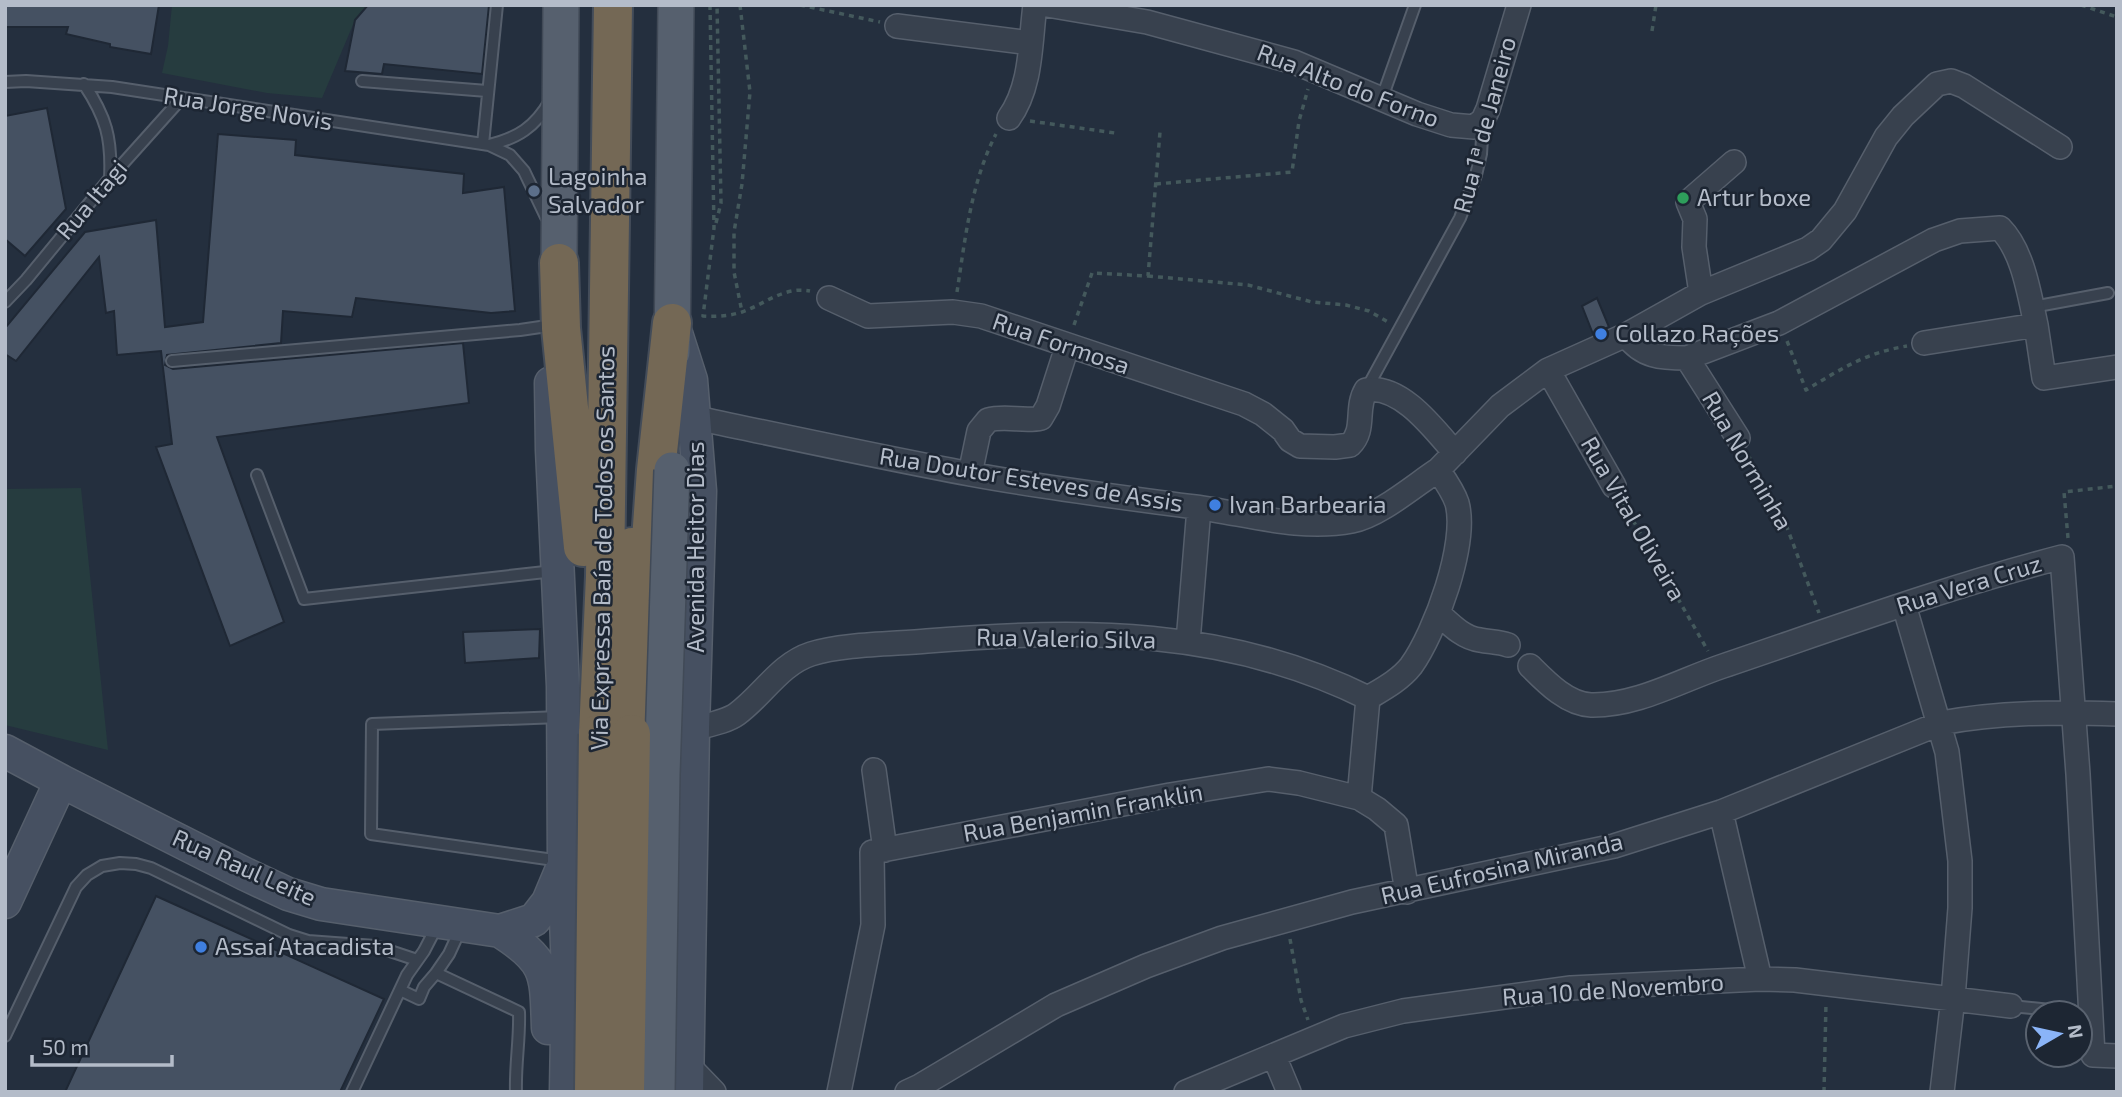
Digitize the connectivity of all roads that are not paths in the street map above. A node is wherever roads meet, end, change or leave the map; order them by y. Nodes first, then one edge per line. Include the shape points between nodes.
1 (497, 5) edge
2 (561, 5) edge
3 (613, 5) edge
4 (638, 5) edge
5 (676, 5) edge
6 (687, 5) edge
7 (1035, 5) edge
8 (1047, 5) edge
9 (1415, 5) edge
10 (1519, 5) edge
11 (897, 26) road end
12 (1030, 43) junction
13 (676, 46) junction
14 (5, 82) edge
15 (362, 82) dead end
16 (560, 83) junction
17 (84, 84) junction
18 (487, 91) junction
19 (1382, 98) junction
20 (181, 99) junction
21 (1009, 118) road end
22 (1483, 120) junction
23 (486, 145) junction
24 (2060, 147) dead end
25 (1734, 162) dead end
26 (110, 178) junction
27 (559, 257) junction
28 (1701, 293) junction
29 (2108, 293) dead end
30 (829, 298) road end
31 (5, 302) edge
32 (2034, 316) junction
33 (687, 320) junction
34 (554, 324) junction
35 (1626, 335) junction
36 (1924, 343) road end
37 (1067, 347) junction
38 (1687, 358) junction
39 (172, 360) dead end
40 (2117, 366) edge
41 (1548, 370) junction
42 (1366, 390) junction
43 (696, 418) junction
44 (1738, 438) road end
45 (1455, 453) junction
46 (1438, 470) junction
47 (629, 472) junction
48 (970, 474) junction
49 (257, 475) dead end
50 (1614, 486) road end
51 (1199, 508) junction
52 (557, 570) junction
53 (1904, 605) junction
54 (1438, 613) junction
55 (1188, 642) junction
56 (1508, 645) dead end
57 (1530, 666) dead end
58 (1368, 698) junction
59 (2073, 713) junction
60 (2117, 714) edge
61 (563, 717) junction
62 (1941, 723) junction
63 (692, 729) junction
64 (615, 734) junction
65 (5, 751) edge
66 (874, 771) dead end
67 (61, 781) junction
68 (1359, 798) junction
69 (1721, 812) junction
70 (885, 850) junction
71 (564, 862) junction
72 (1408, 892) junction
73 (5, 902) edge
74 (451, 923) junction
75 (500, 931) junction
76 (689, 934) junction
77 (568, 938) junction
78 (417, 960) junction
79 (436, 972) junction
80 (1760, 979) junction
81 (400, 990) junction
82 (1954, 998) junction
83 (2089, 999) edge
84 (2011, 1006) joint
85 (2024, 1007) edge
86 (5, 1036) edge
87 (2094, 1055) edge
88 (1274, 1056) junction
89 (2117, 1056) edge
90 (684, 1082) edge
91 (352, 1092) edge
92 (516, 1092) edge
93 (556, 1092) edge
94 (566, 1092) edge
95 (586, 1092) edge
96 (594, 1092) edge
97 (625, 1092) edge
98 (657, 1092) edge
99 (715, 1092) edge
100 (839, 1092) edge
101 (907, 1092) edge
102 (1186, 1092) edge
103 (1290, 1092) edge
104 (1942, 1092) edge

1 - 18 lane
2 - 16 main road
3 - 47 highway, Via Expressa Baía de Todos os Santos
4 - 47 highway, Via Expressa Baía de Todos os Santos
5 - 13 main road, Avenida Heitor Dias
6 - 13 street
7 - 12 street
8 - 19 street, Rua Alto do Forno via 1147,22 1268,54
9 - 19 lane
10 - 22 street, Rua 1ª de Janeiro
11 - 12 street
12 - 21 street via 1024,88
13 - 33 main road, Avenida Heitor Dias
14 - 17 lane, Rua Jorge Novis
15 - 18 lane
16 - 23 lane, Rua Jorge Novis via 533,125 511,139
16 - 27 main road
17 - 20 lane, Rua Jorge Novis
17 - 26 lane via 108,128
18 - 23 lane
19 - 22 street, Rua Alto do Forno via 1451,125 1474,127
20 - 23 lane, Rua Jorge Novis
20 - 26 lane, Rua Itagi
22 - 42 lane, Rua 1ª de Janeiro via 1476,176 1460,218
23 - 27 lane, Rua Jorge Novis via 510,155 524,171
24 - 28 street via 1964,86 1951,81 1937,84 1886,137 1845,211 1821,240
25 - 28 street via 1688,202 1695,219
26 - 31 lane, Rua Itagi
27 - 34 main road
27 - 47 highway via 561,328
28 - 35 street
29 - 32 lane
30 - 37 street, Rua Formosa via 868,316 953,312 981,316
32 - 36 street
32 - 38 street via 2009,237 2000,228 1961,231 1934,240 1779,323
32 - 40 street via 2043,378
33 - 43 main road, Avenida Heitor Dias
33 - 47 highway
34 - 39 lane
34 - 52 main road via 551,374
35 - 38 street via 1642,352
35 - 41 street
37 - 42 street, Rua Formosa via 1254,408 1290,440 1308,447 1350,445 1357,438
37 - 48 street via 1041,418 988,420 979,430
38 - 44 street, Rua Norminha
41 - 45 street via 1500,406
41 - 50 street, Rua Vital Oliveira
42 - 45 street via 1387,391 1411,407
43 - 48 street, Rua Doutor Esteves de Assis
43 - 63 main road, Avenida Heitor Dias via 700,491
45 - 46 street
46 - 51 street, Rua Doutor Esteves de Assis via 1380,508 1346,522 1300,524
46 - 54 street via 1452,492 1459,516 1450,578
47 - 64 highway
47 - 64 highway, Via Expressa Baía de Todos os Santos
47 - 98 main road, bridge via 662,774
48 - 51 street, Rua Doutor Esteves de Assis
49 - 52 lane via 304,599
51 - 55 street
52 - 61 main road
53 - 57 street, Rua Vera Cruz via 1647,695 1606,705 1567,698
53 - 59 street, Rua Vera Cruz via 2062,557
53 - 62 street
54 - 56 street via 1456,630 1477,640
54 - 58 street via 1410,667
55 - 58 street, Rua Valerio Silva via 1292,667
55 - 63 street, Rua Valerio Silva via 1117,634 1048,634 813,653 786,668 737,715
58 - 68 street
59 - 60 street, Rua Eufrosina Miranda
59 - 62 street, Rua Eufrosina Miranda via 2014,713
59 - 83 street, Rua Vera Cruz
61 - 71 main road
61 - 71 lane via 372,724 371,834
62 - 69 street, Rua Eufrosina Miranda
62 - 82 street via 1960,860
63 - 76 main road, Avenida Heitor Dias
64 - 96 highway, Via Expressa Baía de Todos os Santos, bridge
64 - 97 highway, Via Expressa Baía de Todos os Santos, bridge
65 - 67 main road, Rua Raul Leite
66 - 70 street
67 - 73 main road
67 - 74 main road, Rua Raul Leite via 288,894 321,904
68 - 70 street, Rua Benjamin Franklin via 1268,779
68 - 72 street, Rua Benjamin Franklin via 1396,824
69 - 72 street, Rua Eufrosina Miranda via 1614,846
69 - 80 street
70 - 100 street via 872,852 873,925
71 - 75 main road, Rua Raul Leite via 541,913 534,920
71 - 77 main road
72 - 101 street, Rua Eufrosina Miranda via 1287,919 1146,966 1056,1004
74 - 75 main road, Rua Raul Leite
74 - 78 lane
74 - 79 lane via 449,954
75 - 93 main road, Rua Raul Leite via 533,955 543,973
76 - 77 main road via 667,966 633,984 598,977
76 - 90 main road, Avenida Heitor Dias
77 - 94 main road
78 - 81 lane
78 - 86 lane via 375,946 308,941 151,868 120,863 102,866 87,875 67,902
79 - 81 lane via 419,999
79 - 92 lane via 519,1012
80 - 82 street, Rua 10 de Novembro
80 - 88 street, Rua 10 de Novembro via 1571,988 1403,1011 1344,1026
81 - 91 lane
82 - 84 street, Rua 10 de Novembro
82 - 104 street
84 - 85 lane
87 - 89 street, Rua Vera Cruz
88 - 102 street, Rua 10 de Novembro
88 - 103 street
90 - 95 main road via 641,1065 623,1065 607,1069
90 - 99 street

